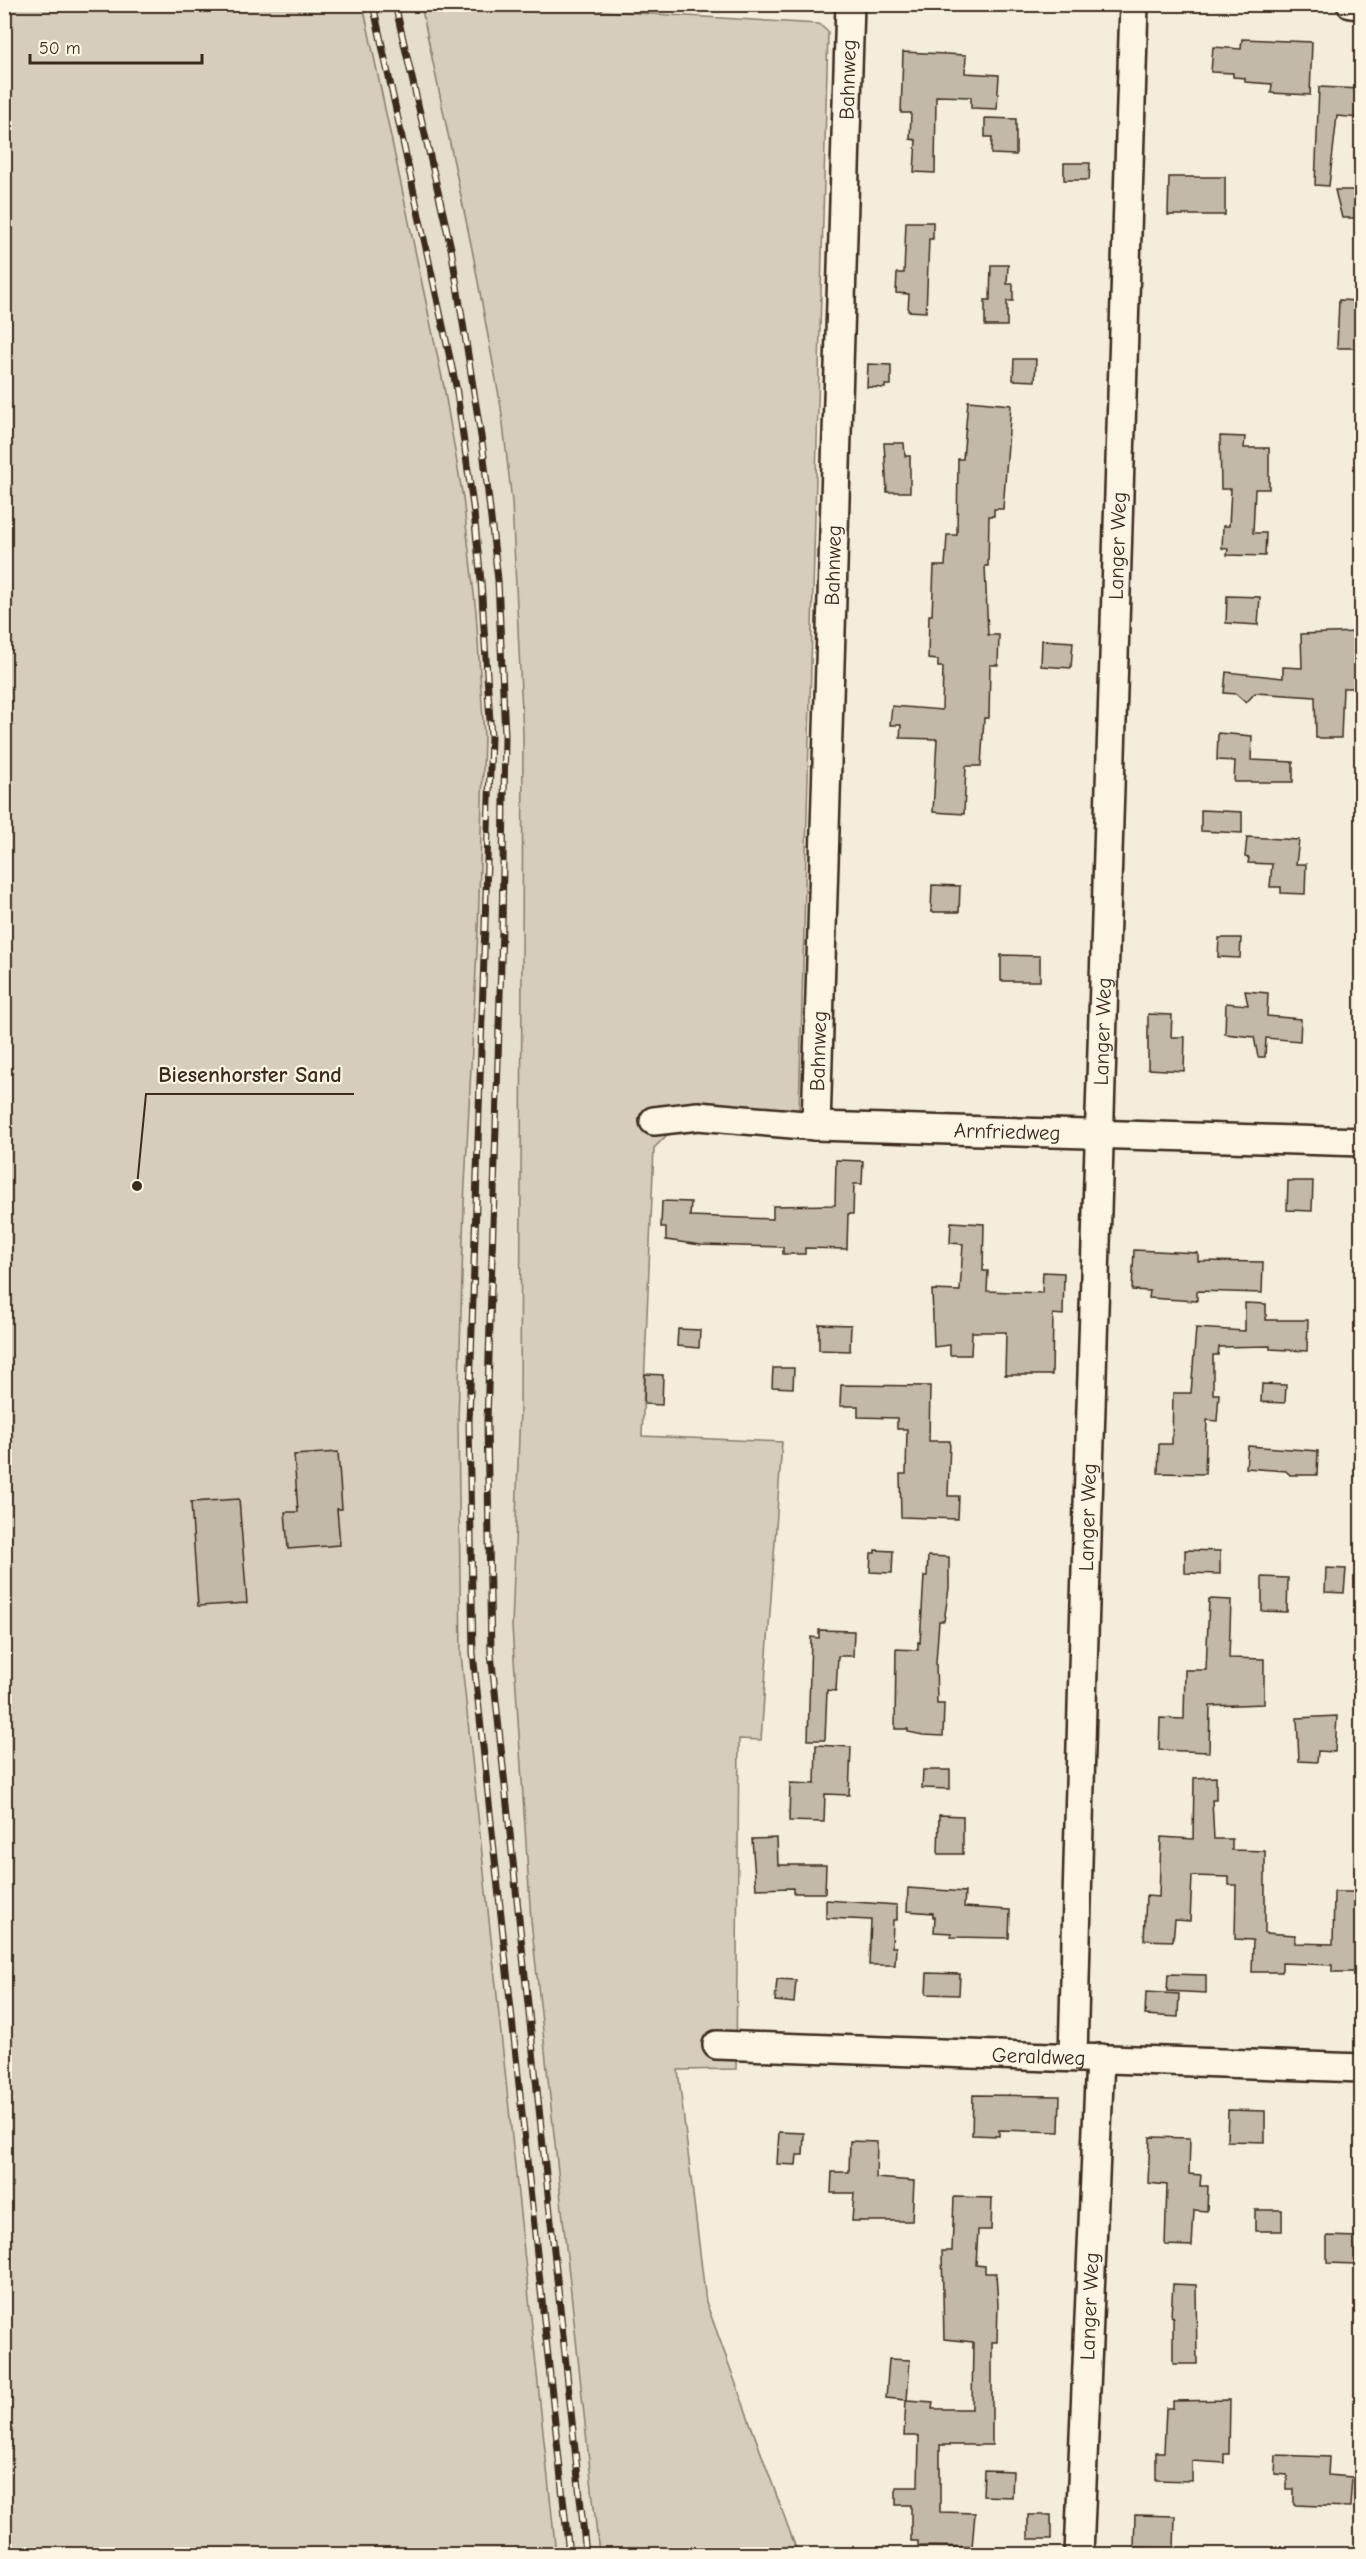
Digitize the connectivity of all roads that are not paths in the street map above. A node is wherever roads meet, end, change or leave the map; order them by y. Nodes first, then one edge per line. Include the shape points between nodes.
1 (850, 4) edge
2 (1134, 4) edge
3 (1351, 4) edge
4 (1362, 5) edge
5 (654, 1121) dead end
6 (816, 1126) junction
7 (1099, 1135) junction
8 (1362, 1142) edge
9 (717, 2045) dead end
10 (1073, 2057) junction
11 (1100, 2058) junction
12 (1362, 2068) edge
13 (1079, 2554) edge

1 - 6 street, Bahnweg
2 - 7 street, Langer Weg
3 - 4 street
5 - 6 street, Arnfriedweg via 698,1116
6 - 7 street, Arnfriedweg
7 - 8 street, Arnfriedweg
7 - 10 street, Langer Weg
9 - 10 street, Geraldweg
10 - 11 street, Geraldweg
11 - 12 street, Geraldweg
11 - 13 street, Langer Weg

